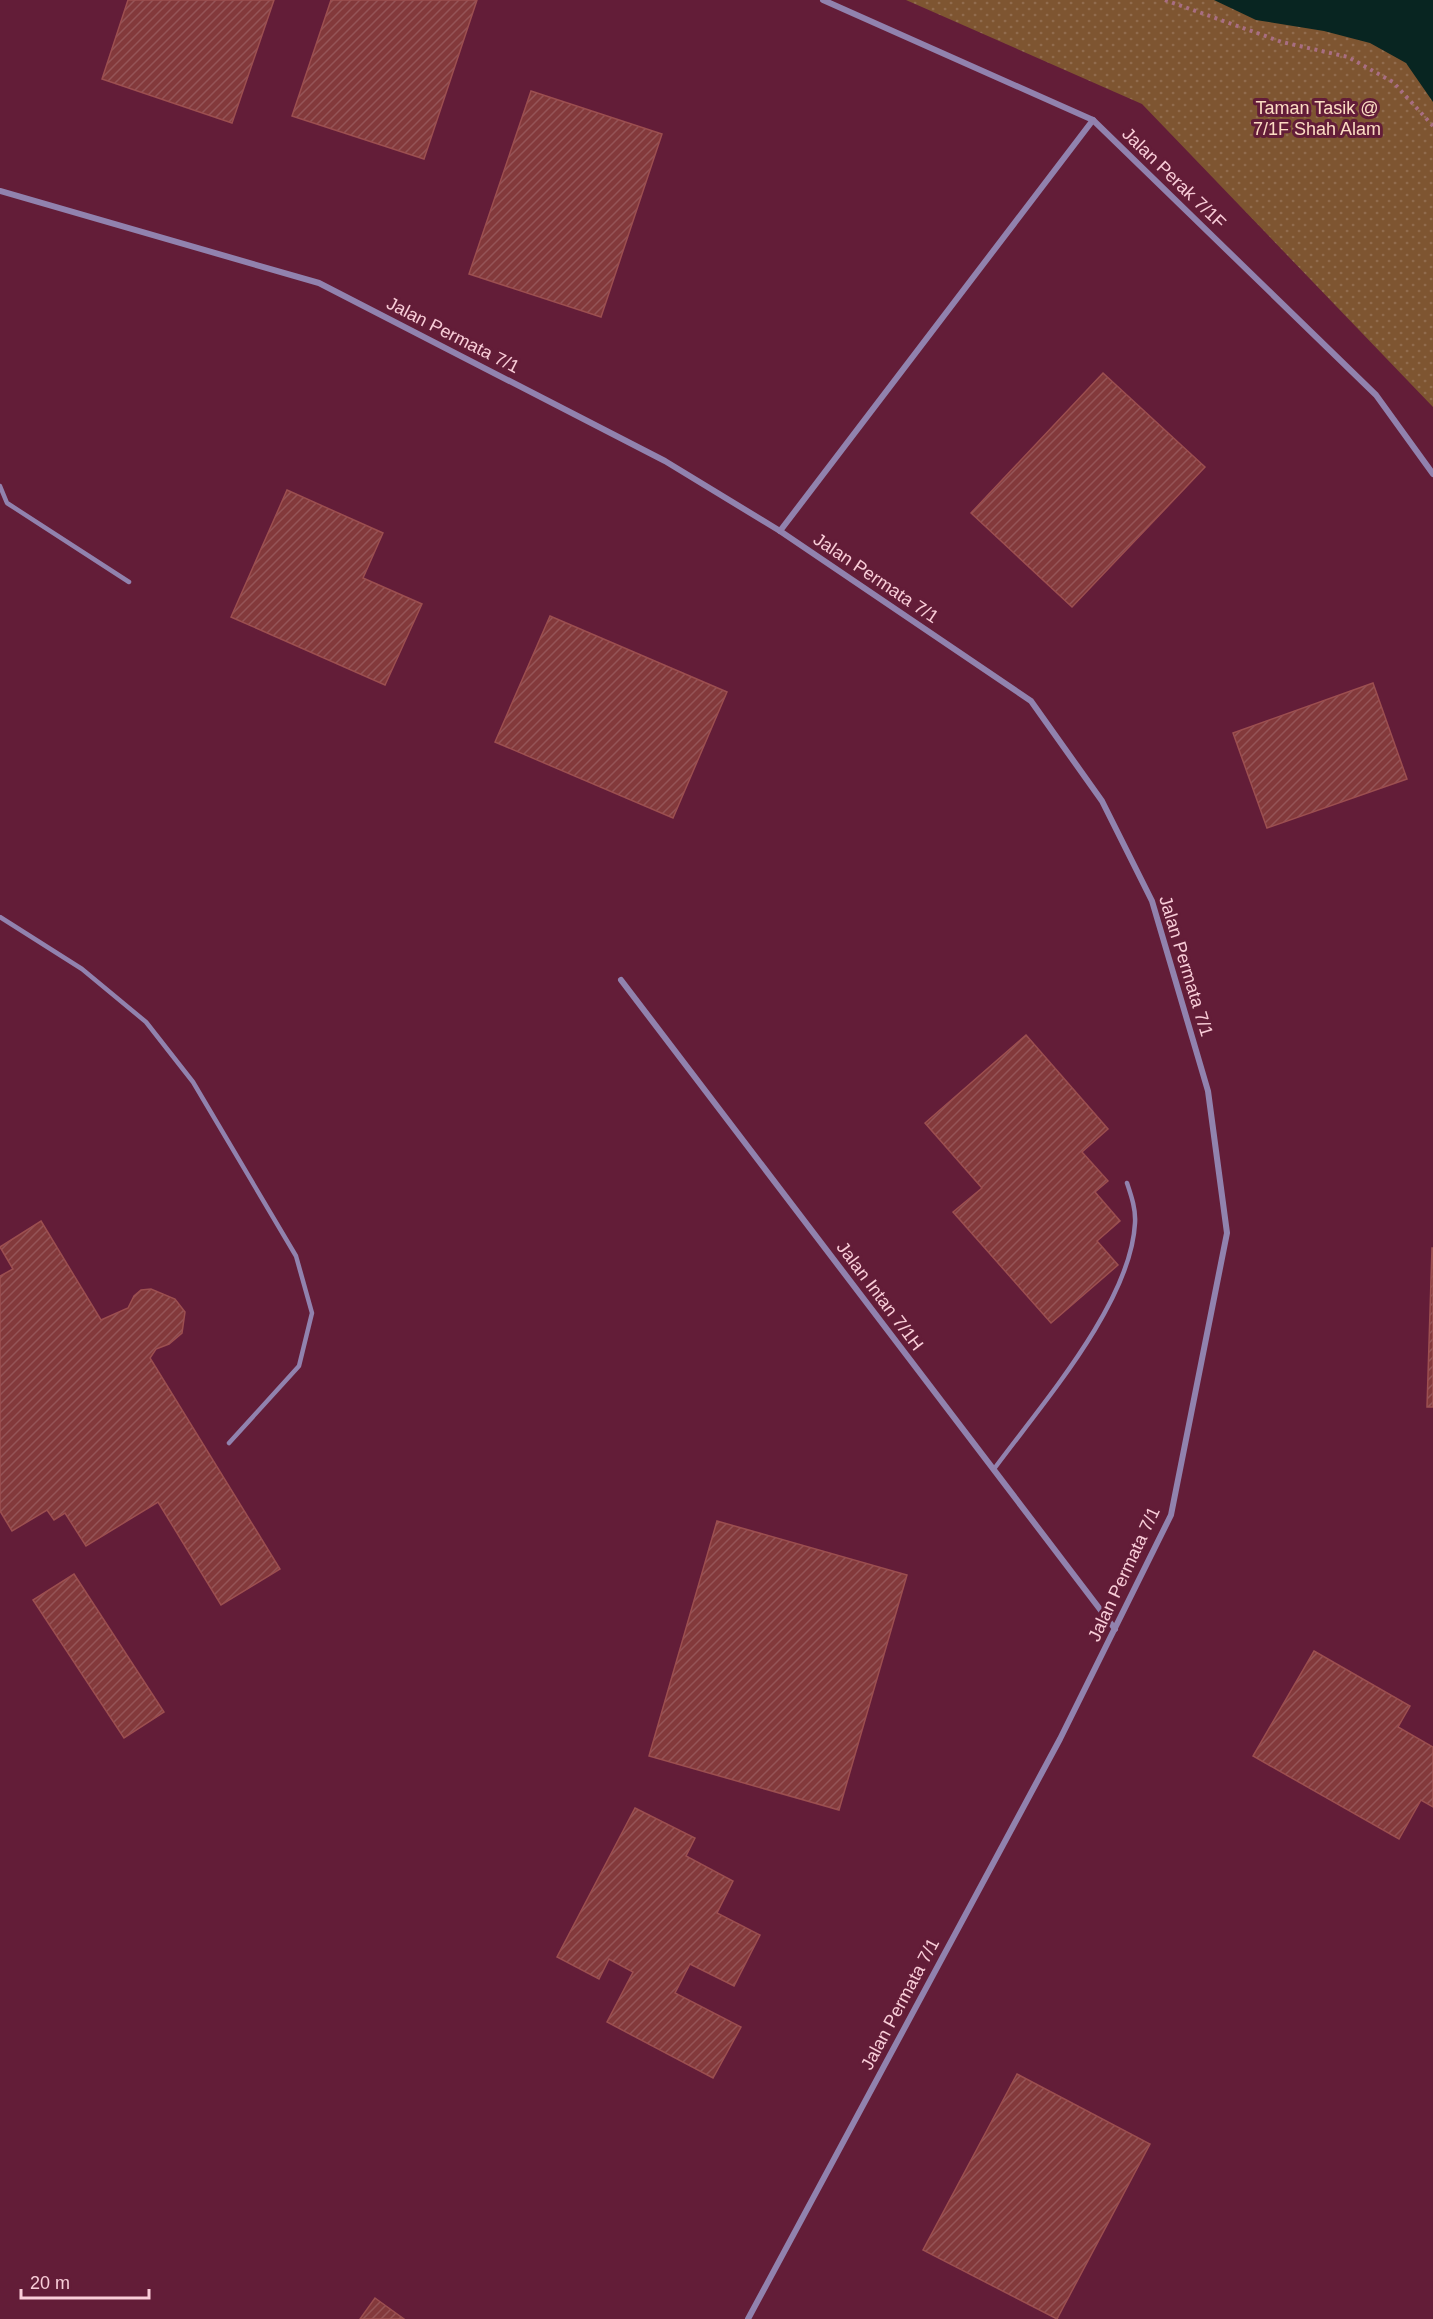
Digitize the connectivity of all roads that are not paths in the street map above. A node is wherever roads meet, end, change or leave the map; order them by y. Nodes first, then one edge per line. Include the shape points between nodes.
1 (823, 0) edge
2 (1093, 120) junction
3 (0, 191) edge
4 (1433, 474) edge
5 (0, 486) edge
6 (780, 531) junction
7 (129, 582) dead end
8 (0, 917) edge
9 (621, 980) dead end
10 (1127, 1183) dead end
11 (229, 1443) dead end
12 (994, 1469) junction
13 (1115, 1629) junction
14 (748, 2319) edge

1 - 2 street, Jalan Perak 7/1F
2 - 4 street, Jalan Perak 7/1F via 1376,394
2 - 6 street
3 - 6 street, Jalan Permata 7/1 via 319,283 665,461
5 - 7 lane via 8,503
6 - 13 street, Jalan Permata 7/1 via 1031,701 1102,801 1152,901 1208,1091 1227,1233 1171,1515
8 - 11 lane via 82,969 146,1022 193,1082 296,1256 312,1313 299,1366
9 - 12 street, Jalan Intan 7/1H
10 - 12 lane via 1136,1221 1130,1257 1117,1286 1064,1374
12 - 13 street, Jalan Intan 7/1H
13 - 14 street, Jalan Permata 7/1 via 1060,1739

